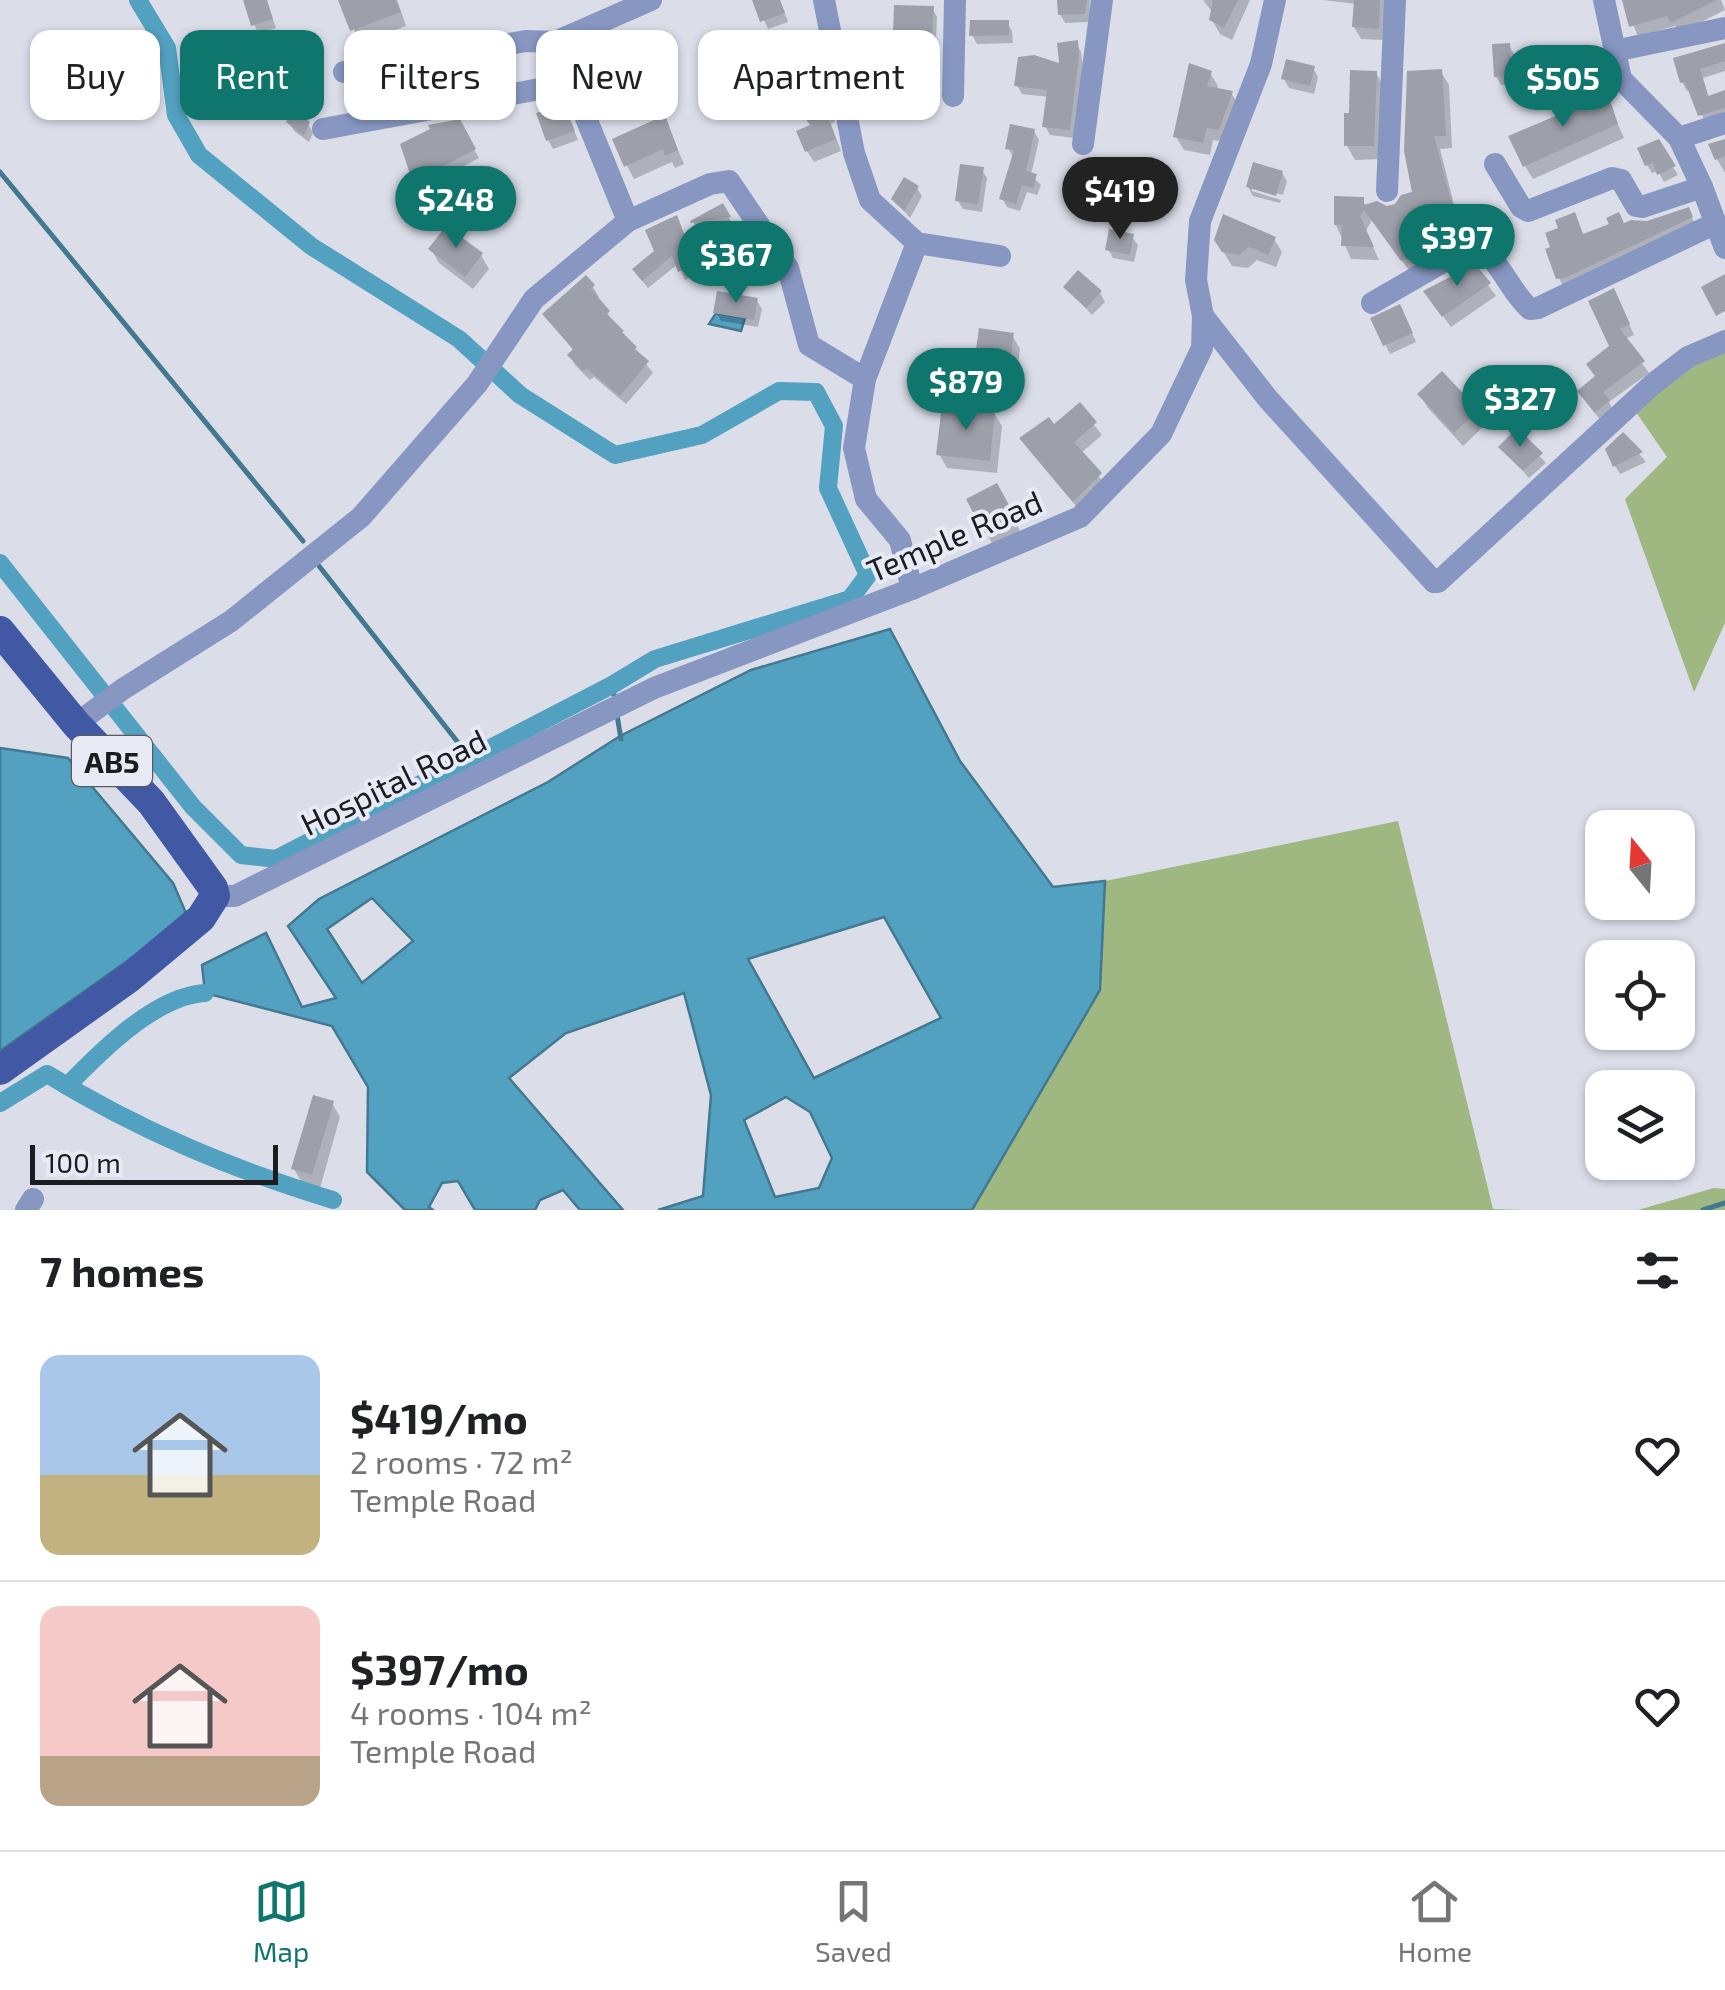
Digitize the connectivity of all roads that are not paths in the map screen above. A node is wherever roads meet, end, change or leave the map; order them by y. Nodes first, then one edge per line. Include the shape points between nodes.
1 (824, 0) edge
2 (954, 0) edge
3 (1102, 0) edge
4 (1275, 0) edge
5 (1395, 0) edge
6 (1604, 0) edge
7 (653, 1) edge
8 (1725, 28) edge
9 (584, 30) edge
10 (1614, 51) junction
11 (536, 91) edge
12 (952, 96) dead end
13 (587, 120) edge
14 (1725, 122) edge
15 (323, 130) dead end
16 (1680, 138) junction
17 (1083, 144) dead end
18 (1495, 164) dead end
19 (1702, 186) junction
20 (1386, 192) dead end
21 (628, 221) junction
22 (1716, 223) junction
23 (917, 243) junction
24 (1725, 248) edge
25 (1000, 256) dead end
26 (1372, 303) dead end
27 (1204, 316) junction
28 (1725, 341) edge
29 (865, 379) junction
30 (912, 589) junction
31 (0, 632) edge
32 (597, 716) joint
33 (76, 724) junction
34 (214, 896) junction
35 (0, 1070) edge

1 - 23 street via 854,153 870,200
2 - 12 street
3 - 17 street
4 - 27 street via 1261,64 1200,221 1196,280
5 - 20 street
6 - 10 street
7 - 9 street
8 - 10 street
10 - 16 street via 1621,79
11 - 15 street
13 - 21 street
14 - 16 street
16 - 19 street
18 - 19 street via 1528,210 1612,178 1642,207
19 - 22 street
21 - 29 street via 710,184 730,182 788,268 809,345
21 - 33 street via 534,299 477,384 361,517 231,621
22 - 24 street
22 - 26 street via 1538,308 1514,296 1479,248 1462,251
23 - 25 street
23 - 29 street
27 - 28 street via 1268,399 1434,582 1652,384
27 - 30 street, Temple Road via 1202,348 1161,434 1080,517
29 - 30 street via 854,448 866,499 900,540
30 - 32 street, Temple Road
31 - 33 main road, AB5
32 - 34 street, Hospital Road via 235,896
33 - 34 main road, AB5 via 151,802
34 - 35 main road via 202,918 129,978

